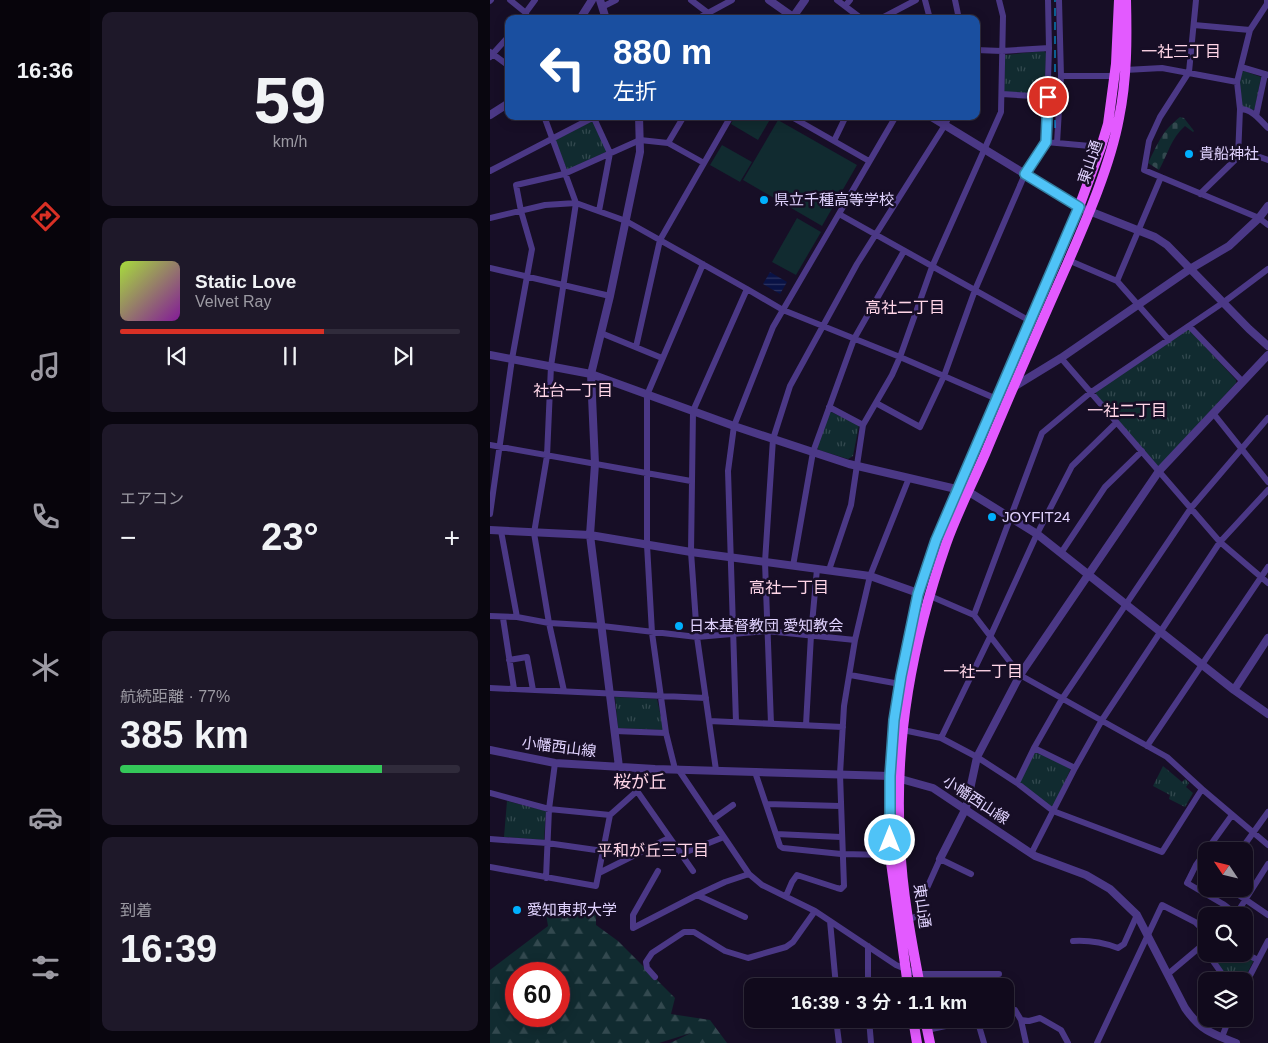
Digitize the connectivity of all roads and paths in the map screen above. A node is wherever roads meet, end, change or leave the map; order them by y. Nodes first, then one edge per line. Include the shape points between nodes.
1 (510, 0) edge
2 (535, 0) edge
3 (592, 0) edge
4 (616, 0) edge
5 (690, 0) edge
6 (732, 0) edge
7 (769, 0) edge
8 (805, 0) edge
9 (837, 0) edge
10 (850, 0) edge
11 (916, 0) edge
12 (925, 0) edge
13 (955, 0) edge
14 (999, 0) edge
15 (1048, 0) edge
16 (1059, 0) edge
17 (1113, 0) edge
18 (1119, 0) edge
19 (1126, 0) edge
20 (1130, 0) edge
21 (1196, 0) edge
22 (1267, 0) edge
23 (601, 4) edge
24 (845, 6) junction
25 (526, 13) joint
26 (583, 15) edge
27 (708, 15) edge
28 (710, 15) edge
29 (789, 15) edge
30 (795, 15) edge
31 (857, 15) edge
32 (888, 15) edge
33 (929, 15) edge
34 (957, 15) edge
35 (1194, 25) junction
36 (1250, 30) junction
37 (505, 40) edge
38 (1127, 41) junction
39 (1049, 48) junction
40 (980, 50) edge
41 (1002, 51) junction
42 (491, 55) edge
43 (505, 64) edge
44 (1116, 64) junction
45 (1241, 67) junction
46 (1126, 70) junction
47 (1189, 72) junction
48 (1267, 74) edge
49 (1061, 76) junction
50 (1114, 76) junction
51 (1237, 82) junction
52 (1002, 94) junction
53 (1048, 97) junction
54 (505, 106) edge
55 (1240, 109) junction
56 (490, 115) edge
57 (1256, 116) junction
58 (546, 120) edge
59 (588, 120) edge
60 (595, 120) edge
61 (639, 120) edge
62 (682, 120) edge
63 (728, 120) edge
64 (797, 120) edge
65 (844, 120) edge
66 (894, 120) edge
67 (937, 120) edge
68 (947, 120) edge
69 (945, 125) junction
70 (1268, 128) edge
71 (553, 138) junction
72 (640, 140) junction
73 (834, 141) junction
74 (1046, 142) junction
75 (668, 143) junction
76 (1057, 143) junction
77 (1101, 148) junction
78 (1237, 148) junction
79 (985, 151) junction
80 (610, 153) junction
81 (1268, 160) edge
82 (869, 161) junction
83 (704, 163) junction
84 (490, 171) edge
85 (564, 174) junction
86 (1025, 174) junction
87 (1161, 178) junction
88 (1200, 194) junction
89 (576, 203) junction
90 (1268, 206) edge
91 (1084, 209) junction
92 (521, 211) junction
93 (599, 211) junction
94 (839, 214) junction
95 (490, 218) edge
96 (1259, 218) junction
97 (626, 221) junction
98 (1268, 225) edge
99 (1139, 231) junction
100 (876, 236) junction
101 (660, 240) junction
102 (904, 251) junction
103 (1068, 260) junction
104 (703, 264) junction
105 (932, 267) junction
106 (490, 268) edge
107 (1190, 269) junction
108 (1268, 269) edge
109 (528, 276) junction
110 (1117, 281) junction
111 (564, 286) junction
112 (747, 289) junction
113 (975, 290) junction
114 (610, 296) junction
115 (1224, 302) junction
116 (1139, 305) junction
117 (783, 310) junction
118 (1030, 320) junction
119 (1189, 326) junction
120 (823, 328) junction
121 (601, 333) junction
122 (854, 339) junction
123 (1169, 340) junction
124 (1268, 346) edge
125 (636, 347) junction
126 (490, 355) edge
127 (1268, 355) edge
128 (900, 357) junction
129 (662, 358) junction
130 (1061, 358) junction
131 (512, 359) junction
132 (550, 366) junction
133 (591, 374) junction
134 (944, 376) junction
135 (1243, 382) junction
136 (1012, 389) junction
137 (1090, 393) junction
138 (647, 395) junction
139 (1001, 401) junction
140 (876, 403) junction
141 (829, 407) junction
142 (693, 411) junction
143 (1213, 412) junction
144 (1268, 418) edge
145 (1116, 423) junction
146 (863, 425) junction
147 (734, 426) junction
148 (773, 439) junction
149 (490, 445) edge
150 (501, 447) junction
151 (1242, 450) junction
152 (1142, 451) junction
153 (813, 452) junction
154 (547, 456) junction
155 (595, 464) junction
156 (857, 466) junction
157 (1159, 471) junction
158 (647, 473) junction
159 (908, 478) junction
160 (691, 481) junction
161 (1268, 482) edge
162 (1268, 490) edge
163 (964, 491) junction
164 (1191, 508) junction
165 (490, 514) edge
166 (1010, 518) junction
167 (490, 530) edge
168 (501, 531) junction
169 (534, 532) junction
170 (1037, 534) junction
171 (590, 535) junction
172 (1220, 542) junction
173 (647, 545) junction
174 (690, 552) junction
175 (1061, 553) junction
176 (730, 557) junction
177 (765, 562) junction
178 (793, 566) junction
179 (1268, 567) edge
180 (817, 569) junction
181 (829, 570) junction
182 (1088, 574) junction
183 (870, 576) junction
184 (1260, 577) junction
185 (1268, 583) edge
186 (918, 594) junction
187 (930, 596) junction
188 (1126, 605) junction
189 (974, 615) junction
190 (490, 616) edge
191 (517, 617) junction
192 (503, 618) junction
193 (549, 623) junction
194 (602, 626) junction
195 (767, 631) junction
196 (1160, 632) junction
197 (652, 633) junction
198 (734, 633) junction
199 (810, 636) junction
200 (990, 637) junction
201 (697, 638) junction
202 (1268, 638) edge
203 (856, 640) junction
204 (509, 660) junction
205 (1201, 664) junction
206 (850, 675) junction
207 (1020, 675) junction
208 (900, 684) junction
209 (490, 688) edge
210 (514, 689) junction
211 (533, 690) junction
212 (1234, 690) junction
213 (564, 692) junction
214 (610, 693) junction
215 (660, 696) junction
216 (706, 698) junction
217 (1062, 699) junction
218 (1268, 713) edge
219 (1102, 720) junction
220 (709, 721) junction
221 (736, 722) junction
222 (771, 724) junction
223 (806, 725) junction
224 (843, 727) junction
225 (903, 730) junction
226 (615, 731) junction
227 (666, 734) junction
228 (941, 738) junction
229 (1147, 746) junction
230 (1034, 748) junction
231 (490, 750) edge
232 (977, 757) junction
233 (554, 763) junction
234 (619, 767) junction
235 (638, 768) junction
236 (1075, 768) junction
237 (676, 769) junction
238 (716, 770) junction
239 (755, 772) junction
240 (840, 774) junction
241 (895, 777) junction
242 (1017, 783) junction
243 (1202, 789) junction
244 (637, 791) junction
245 (490, 794) edge
246 (766, 804) junction
247 (733, 805) dead end
248 (840, 806) junction
249 (549, 808) junction
250 (966, 808) junction
251 (1053, 811) junction
252 (1268, 812) edge
253 (610, 815) junction
254 (1232, 815) junction
255 (712, 820) junction
256 (1253, 833) junction
257 (776, 834) junction
258 (724, 837) junction
259 (841, 837) junction
260 (669, 838) junction
261 (490, 839) edge
262 (1246, 842) edge
263 (547, 843) junction
264 (1268, 845) edge
265 (603, 851) junction
266 (680, 854) junction
267 (842, 854) junction
268 (1031, 854) junction
269 (890, 855) junction
270 (940, 859) junction
271 (1268, 864) edge
272 (1196, 865) joint
273 (490, 867) edge
274 (658, 871) dead end
275 (693, 871) dead end
276 (599, 873) junction
277 (749, 874) junction
278 (971, 874) dead end
279 (546, 878) junction
280 (696, 895) junction
281 (786, 896) junction
282 (1243, 898) edge
283 (1246, 900) junction
284 (1226, 907) edge
285 (1241, 907) edge
286 (815, 911) junction
287 (1136, 915) junction
288 (1268, 915) edge
289 (745, 917) dead end
290 (908, 919) junction
291 (830, 921) junction
292 (1198, 925) edge
293 (1148, 936) junction
294 (1073, 941) dead end
295 (1268, 941) edge
296 (868, 946) junction
297 (1198, 951) edge
298 (1253, 958) edge
299 (1258, 960) junction
300 (905, 969) junction
301 (1252, 972) edge
302 (917, 974) junction
303 (999, 974) dead end
304 (1168, 974) junction
305 (655, 977) dead end
306 (835, 978) edge
307 (868, 978) edge
308 (907, 978) edge
309 (918, 978) edge
310 (1014, 1010) edge
311 (1021, 1020) junction
312 (1226, 1027) edge
313 (837, 1028) edge
314 (870, 1028) edge
315 (915, 1028) edge
316 (937, 1028) edge
317 (980, 1028) edge
318 (928, 1030) joint
319 (1222, 1037) junction
320 (839, 1043) edge
321 (871, 1043) edge
322 (918, 1043) edge
323 (930, 1043) edge
324 (984, 1043) edge
325 (1026, 1043) edge
326 (1068, 1043) edge
327 (1097, 1043) edge
328 (1236, 1043) edge

1 - 25 street
2 - 25 street
3 - 26 street
4 - 23 street
5 - 27 street
6 - 28 street
7 - 29 street
8 - 30 street
9 - 24 street
10 - 24 street
11 - 32 street
12 - 33 street
13 - 34 street
14 - 41 street via 1003,16
15 - 39 street
16 - 49 street
17 - 44 main road
18 - 44 main road, 東山通
19 - 38 main road, 東山通
20 - 38 main road
21 - 35 street
22 - 36 street
24 - 31 street
35 - 36 street
35 - 47 street
36 - 45 street
37 - 42 street
38 - 46 main road, 東山通
39 - 41 street
39 - 53 street
40 - 41 street
41 - 52 street
42 - 43 street
44 - 50 main road, 東山通
45 - 48 street
45 - 51 street
46 - 47 street via 1162,68
46 - 91 main road, 東山通 via 1111,149
47 - 51 street
47 - 87 street via 1160,117 1149,141 1144,170
48 - 57 street
49 - 50 street
49 - 76 street
50 - 77 main road, 東山通 via 1108,124
51 - 55 street
52 - 53 street
52 - 79 street via 1002,112
53 - 74 street
54 - 56 street
55 - 57 street
55 - 78 street
57 - 70 street
58 - 71 street
59 - 71 street
60 - 80 street
61 - 72 street
62 - 75 street
63 - 83 street
64 - 73 street
65 - 73 street
66 - 82 street
67 - 69 street
68 - 69 street
69 - 79 street
69 - 100 street
71 - 84 street
71 - 85 street
72 - 75 street
72 - 80 street
72 - 97 street
73 - 82 street
74 - 76 street
74 - 86 street
75 - 83 street
76 - 77 street
77 - 91 main road, 東山通
78 - 81 street
78 - 88 street via 1238,157
79 - 86 street
79 - 105 street
80 - 85 street
80 - 93 street
82 - 94 street
83 - 101 street
85 - 89 street
85 - 92 street via 516,185
86 - 91 street
86 - 113 street
87 - 88 street
87 - 99 street
88 - 96 street
89 - 92 street
89 - 93 street
89 - 111 street
90 - 96 street
91 - 99 street
91 - 103 main road, 東山通
91 - 118 main road, 東山通
92 - 95 street
92 - 109 street via 532,249
93 - 97 street
94 - 100 street
94 - 117 street
96 - 98 street
96 - 107 street via 1229,246
97 - 101 street
97 - 114 street
99 - 107 street via 1167,245
99 - 110 street
100 - 102 street
100 - 120 street
101 - 104 street
101 - 125 street
102 - 105 street
102 - 122 street
103 - 110 street
103 - 136 main road, 東山通
104 - 112 street
104 - 129 street
105 - 113 street
105 - 128 street
106 - 109 street
107 - 115 street
107 - 116 street
108 - 115 street
109 - 111 street
109 - 131 street
110 - 116 street
111 - 114 street
111 - 132 street
112 - 117 street
112 - 142 street
113 - 118 street
113 - 134 street
114 - 121 street
115 - 119 street
115 - 124 street
116 - 123 street
116 - 130 street
117 - 120 street
117 - 147 street via 773,326
118 - 139 main road, 東山通
119 - 123 street
119 - 135 street
120 - 122 street
120 - 148 street via 790,386
121 - 125 street
121 - 133 street
122 - 128 street
122 - 141 street
123 - 137 street
125 - 129 street
126 - 131 street
127 - 135 street
128 - 134 street
128 - 140 street
129 - 138 street
130 - 136 street
130 - 137 street
131 - 132 street
131 - 150 street
132 - 133 street
132 - 154 street
133 - 138 street
133 - 155 street
134 - 139 street
134 - 140 street via 920,427
135 - 143 street
136 - 139 main road, 東山通
137 - 145 street
137 - 166 street via 1042,432
138 - 142 street
138 - 158 street
139 - 163 main road, 東山通
140 - 146 street
141 - 146 street
141 - 153 street
142 - 147 street
142 - 160 street
143 - 151 street
143 - 157 street
144 - 151 street
145 - 152 street
145 - 170 street via 1072,466
146 - 156 street
147 - 148 street
147 - 176 street via 728,471
148 - 153 street
148 - 177 street
149 - 150 street
150 - 154 street
150 - 165 street
151 - 161 street
151 - 164 street
152 - 157 street
152 - 175 street via 1105,487
153 - 156 street
153 - 178 street
154 - 155 street
154 - 169 street
155 - 158 street
155 - 171 street
156 - 159 street
156 - 181 street via 851,505
157 - 164 street
157 - 182 street
158 - 160 street
158 - 173 street
159 - 163 street
159 - 183 street
160 - 174 street
162 - 172 street
163 - 166 street
163 - 186 main road, 東山通 via 936,540
163 - 187 main road, 東山通
164 - 172 street
164 - 188 street
166 - 170 street
166 - 189 street
167 - 168 street
168 - 169 street
168 - 191 street
169 - 171 street
169 - 193 street
170 - 175 street
170 - 200 street
171 - 173 street
171 - 194 street
172 - 184 street
172 - 196 street
173 - 174 street
173 - 197 street
174 - 176 street
174 - 201 street
175 - 182 street
176 - 177 street
176 - 198 street
177 - 178 street
177 - 195 street
178 - 180 street
179 - 184 street
180 - 181 street
180 - 199 street
181 - 183 street
182 - 188 street
182 - 207 street
183 - 186 street
183 - 203 street
184 - 185 street
184 - 205 street
186 - 208 main road, 東山通
187 - 189 street
187 - 225 main road, 東山通 via 916,650
188 - 196 street
188 - 217 street
189 - 200 street
190 - 192 street
191 - 192 street
191 - 193 street
192 - 204 street
193 - 194 street
193 - 213 street
194 - 197 street
194 - 214 street
195 - 198 street
195 - 199 street
195 - 222 street
196 - 205 street
196 - 219 street
197 - 201 street
197 - 215 street
198 - 201 street
198 - 221 street
199 - 203 street
199 - 223 street
200 - 207 street
200 - 228 street
201 - 216 street
202 - 212 street
203 - 206 street
204 - 210 street
204 - 211 street via 527,657
205 - 212 street
205 - 229 street
206 - 208 street
206 - 224 street
207 - 217 street
207 - 232 street
208 - 241 main road, 東山通 via 894,720
209 - 210 street
210 - 211 street
211 - 213 street
212 - 218 street
213 - 214 street
214 - 215 street
214 - 226 street
215 - 216 street
215 - 227 street
216 - 220 street
217 - 219 street
217 - 230 street
219 - 229 street
219 - 236 street
220 - 221 street
220 - 238 street
221 - 222 street
222 - 223 street
223 - 224 street
224 - 240 street
225 - 228 street
225 - 241 main road, 東山通
226 - 227 street
226 - 234 street
227 - 237 street
228 - 232 street
229 - 243 street via 1168,756
230 - 236 street
230 - 242 street
231 - 233 street, 小幡西山線
232 - 242 street
232 - 250 street
233 - 234 street, 小幡西山線
233 - 249 street
234 - 235 street, 小幡西山線
235 - 237 street, 小幡西山線
235 - 244 street
236 - 251 street
237 - 238 street, 小幡西山線
237 - 255 street
238 - 239 street, 小幡西山線
239 - 240 street, 小幡西山線
239 - 246 street
240 - 241 street, 小幡西山線
240 - 248 street
241 - 250 street, 小幡西山線 via 933,788
241 - 269 main road, 東山通
241 - 290 main road, 東山通
242 - 251 street
243 - 251 street via 1162,852
243 - 254 street
244 - 253 street
244 - 260 street
245 - 249 street
246 - 248 street
246 - 257 street
247 - 255 street
248 - 259 street
249 - 253 street
249 - 263 street
250 - 268 street, 小幡西山線
250 - 270 street
251 - 268 street
252 - 256 street
253 - 265 street
254 - 256 street
254 - 272 street
255 - 258 street
256 - 262 street
256 - 264 street
257 - 259 street
257 - 267 street via 782,848
258 - 266 street
258 - 277 street
259 - 267 street
260 - 266 street
260 - 276 street
261 - 263 street
263 - 265 street
263 - 279 street
265 - 276 street
266 - 275 street
267 - 269 street
267 - 281 street via 844,882 841,889 797,875
268 - 287 street, 小幡西山線 via 1097,880
269 - 300 main road, 東山通
270 - 278 street
270 - 290 street via 920,914
271 - 283 street
272 - 284 street via 1186,883
273 - 279 street
274 - 280 street via 633,915 633,928
276 - 279 street via 596,886
277 - 280 street
277 - 281 street via 762,885
280 - 289 street
281 - 286 street
282 - 283 street
283 - 285 street
283 - 288 street
286 - 291 street
286 - 305 street via 790,945 751,958 725,951 694,932 684,932 649,957 647,968
287 - 293 street, 小幡西山線
287 - 294 street via 1124,944 1118,948 1100,942
290 - 302 main road, 東山通
291 - 296 street
291 - 306 street
292 - 293 street via 1162,905
293 - 304 street, 小幡西山線
293 - 327 street
295 - 299 street
296 - 300 street
296 - 307 street
297 - 304 street
298 - 299 street
299 - 301 street
300 - 302 street
300 - 308 main road, 東山通
302 - 303 street
302 - 309 main road, 東山通
304 - 319 street, 小幡西山線 via 1192,1019 1211,1034
310 - 311 street
311 - 325 street
311 - 326 street via 1040,1018 1061,1030
312 - 319 street
313 - 320 street
314 - 321 street
315 - 322 main road
316 - 318 street
317 - 324 street
318 - 323 main road
319 - 328 street, 小幡西山線

